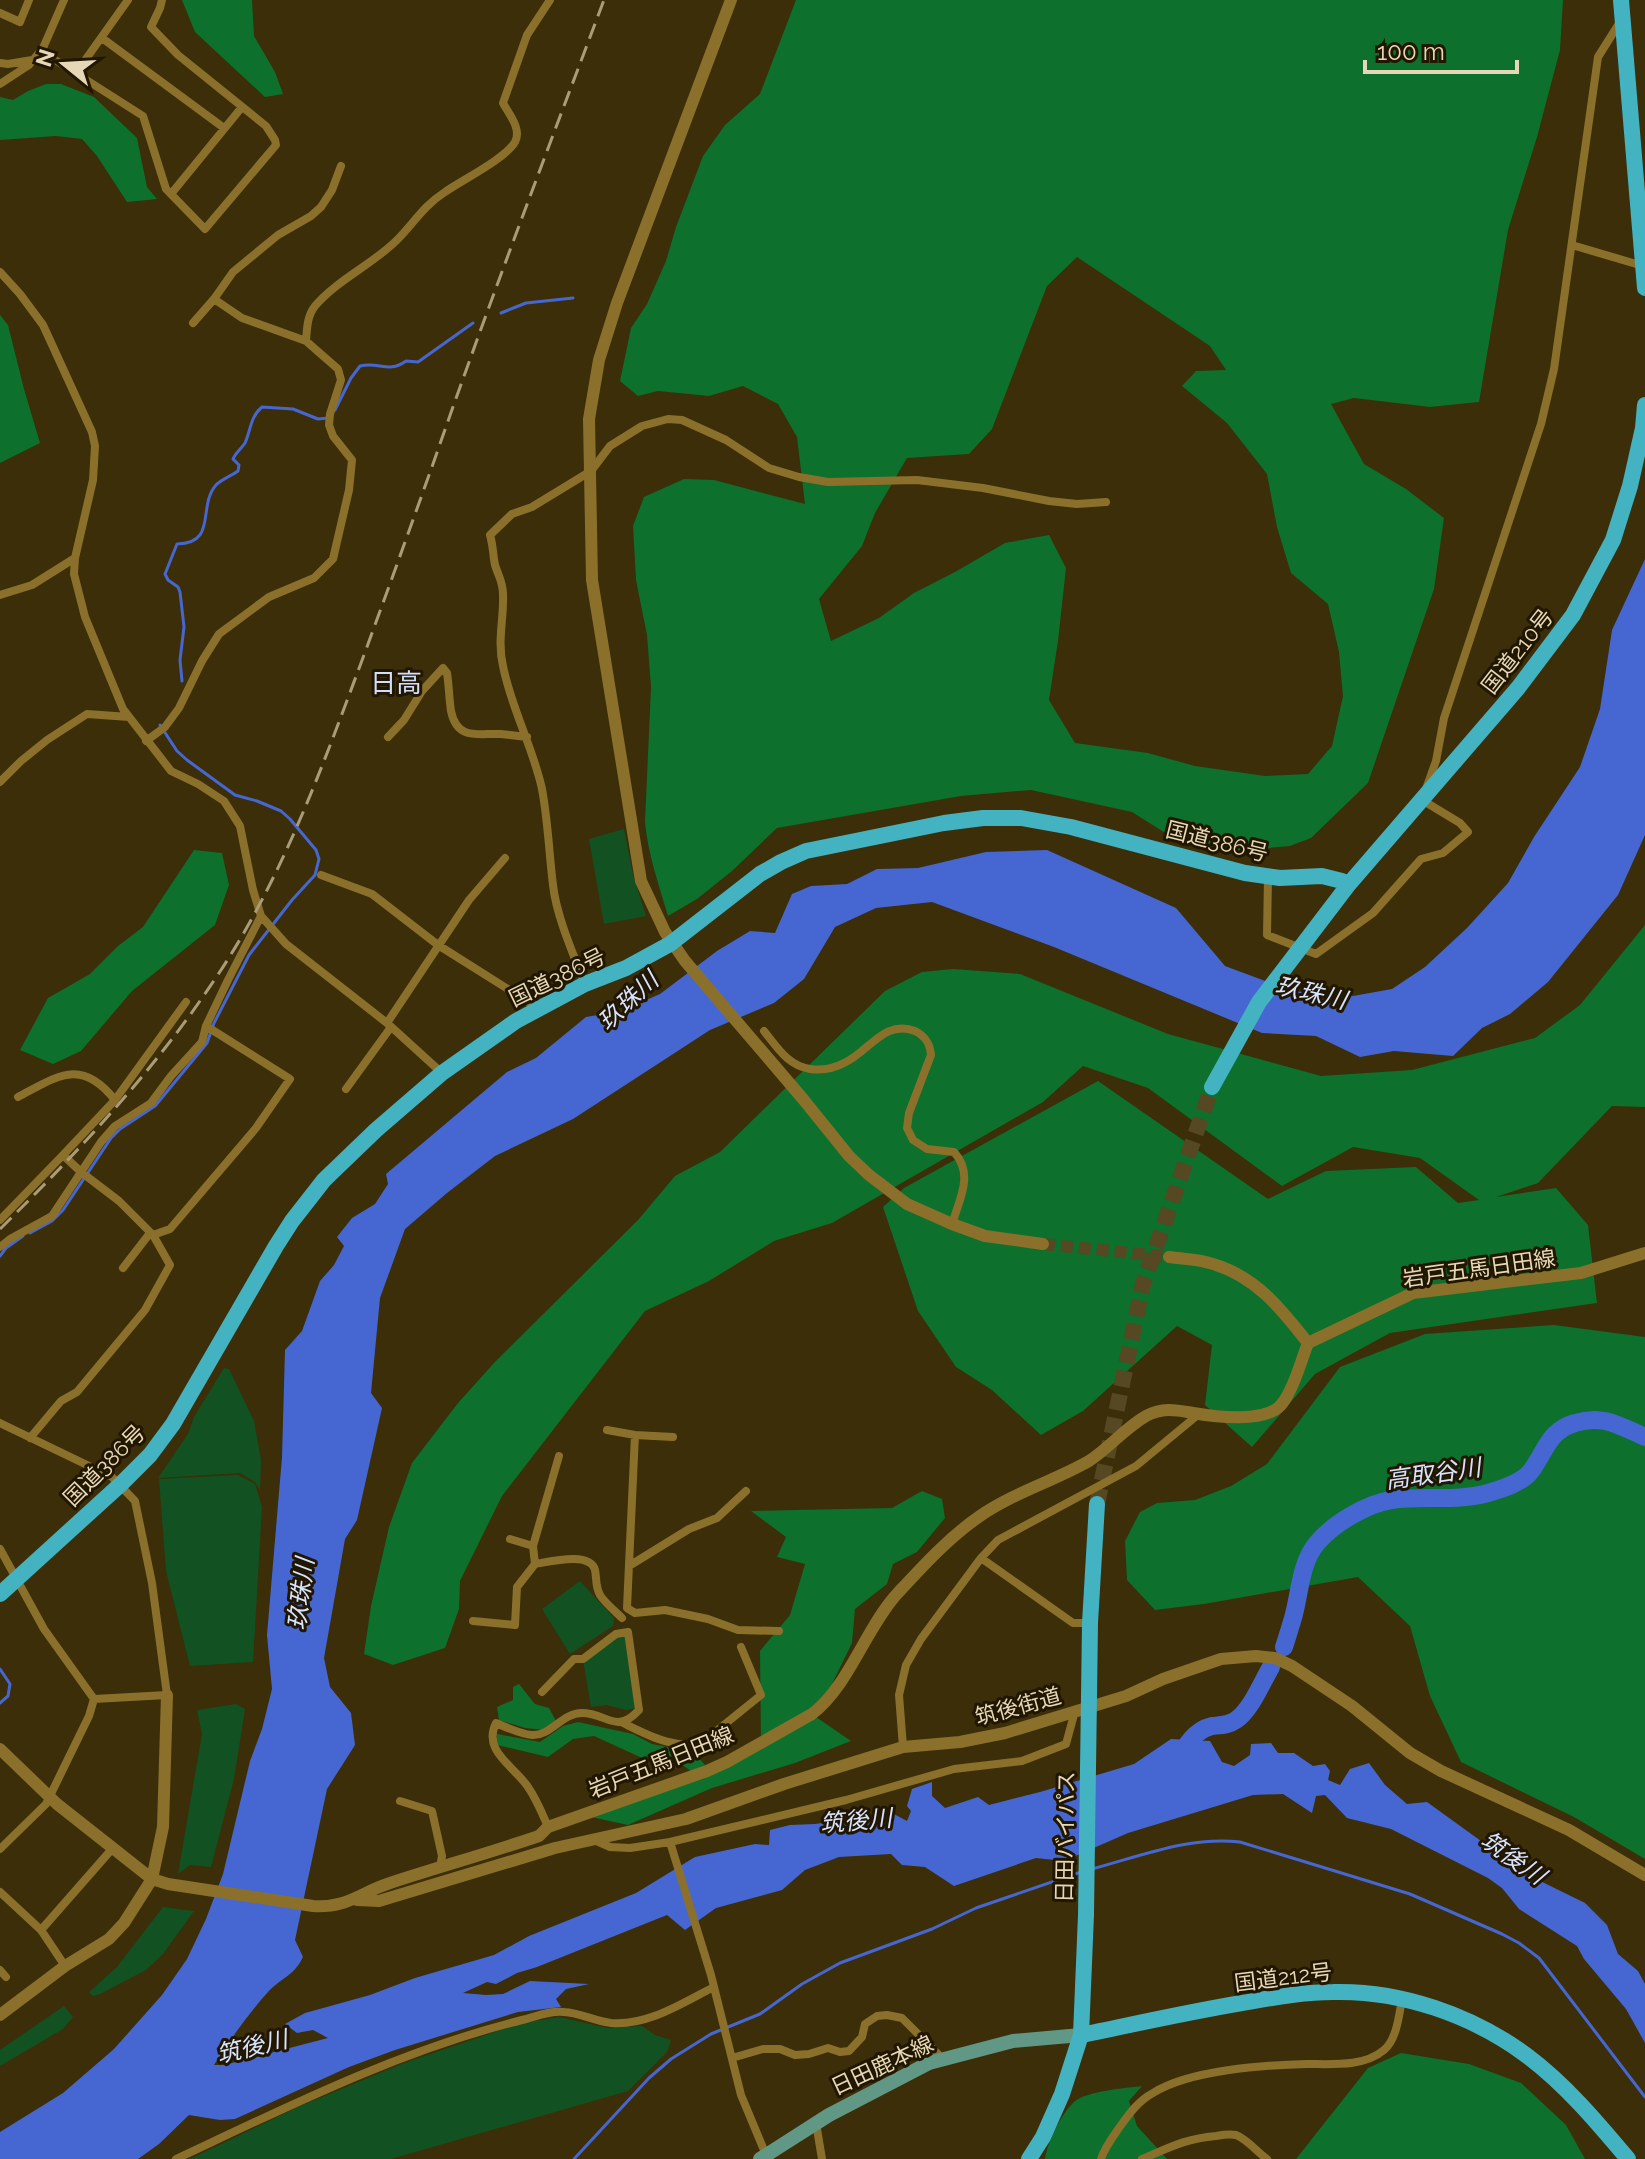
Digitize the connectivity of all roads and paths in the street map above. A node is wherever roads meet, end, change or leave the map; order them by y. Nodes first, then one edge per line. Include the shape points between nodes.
1 (29, 0) edge
2 (64, 0) edge
3 (128, 0) edge
4 (162, 0) edge
5 (550, 0) edge
6 (731, 0) edge
7 (1621, 0) edge
8 (0, 13) edge
9 (1622, 18) junction
10 (102, 38) junction
11 (41, 51) junction
12 (33, 60) junction
13 (0, 63) edge
14 (76, 73) junction
15 (0, 84) edge
16 (242, 107) junction
17 (224, 128) junction
18 (341, 166) dead end
19 (171, 194) junction
20 (1572, 245) junction
21 (1643, 266) junction
22 (0, 272) edge
23 (1645, 288) edge
24 (214, 299) junction
25 (193, 323) dead end
26 (306, 341) junction
27 (1645, 405) edge
28 (591, 471) junction
29 (1106, 502) dead end
30 (75, 558) junction
31 (0, 595) edge
32 (129, 717) junction
33 (388, 737) dead end
34 (527, 737) junction
35 (146, 741) junction
36 (0, 782) edge
37 (1422, 800) junction
38 (505, 858) dead end
39 (321, 875) dead end
40 (1268, 877) junction
41 (1349, 884) junction
42 (264, 919) junction
43 (438, 945) junction
44 (585, 984) junction
45 (186, 1002) dead end
46 (538, 1008) junction
47 (389, 1025) junction
48 (206, 1026) junction
49 (764, 1031) dead end
50 (442, 1073) junction
51 (1212, 1087) tunnel mouth
52 (346, 1089) dead end
53 (18, 1097) dead end
54 (115, 1100) junction
55 (63, 1155) junction
56 (85, 1175) junction
57 (0, 1220) edge
58 (952, 1224) junction
59 (152, 1234) junction
60 (1043, 1244) tunnel mouth
61 (0, 1247) edge
62 (1645, 1253) edge
63 (1169, 1257) tunnel mouth
64 (123, 1268) dead end
65 (1308, 1343) junction
66 (1199, 1414) junction
67 (0, 1423) edge
68 (607, 1430) dead end
69 (635, 1435) junction
70 (673, 1437) dead end
71 (30, 1438) junction
72 (559, 1456) dead end
73 (121, 1484) junction
74 (746, 1491) dead end
75 (1097, 1504) tunnel mouth
76 (510, 1539) dead end
77 (533, 1546) junction
78 (0, 1549) edge
79 (981, 1558) junction
80 (535, 1564) junction
81 (629, 1566) junction
82 (17, 1579) junction
83 (0, 1594) edge
84 (627, 1608) junction
85 (622, 1618) junction
86 (473, 1621) dead end
87 (1090, 1623) junction
88 (779, 1631) dead end
89 (620, 1633) junction
90 (741, 1647) dead end
91 (542, 1692) dead end
92 (167, 1695) junction
93 (94, 1699) junction
94 (1075, 1711) junction
95 (621, 1722) junction
96 (903, 1747) junction
97 (0, 1749) edge
98 (49, 1797) junction
99 (400, 1801) dead end
100 (548, 1827) junction
101 (592, 1839) junction
102 (670, 1842) junction
103 (0, 1849) edge
104 (112, 1849) junction
105 (440, 1869) junction
106 (1645, 1875) edge
107 (152, 1879) junction
108 (0, 1892) edge
109 (354, 1900) junction
110 (41, 1930) junction
111 (65, 1966) junction
112 (714, 1987) junction
113 (1402, 1999) junction
114 (0, 2015) edge
115 (1081, 2035) junction
116 (732, 2058) junction
117 (943, 2059) junction
118 (816, 2123) junction
119 (763, 2157) edge
120 (176, 2159) edge
121 (822, 2159) edge
122 (1029, 2159) edge
123 (1101, 2159) edge
124 (1142, 2159) edge
125 (1267, 2159) edge
126 (1628, 2159) edge

1 - 8 street via 20,22
2 - 11 street
3 - 10 street
4 - 16 street via 151,27
5 - 26 street via 527,35 503,103 516,126 514,144 422,209 397,240 324,297 313,308
6 - 28 street via 599,360 589,419
7 - 9 highway
9 - 20 street via 1598,57
9 - 21 highway
10 - 14 street
10 - 17 street
11 - 12 street
11 - 14 street
12 - 13 street
12 - 15 street
14 - 19 street via 143,116
16 - 17 street
16 - 19 street via 266,126 276,145 205,229
17 - 19 street
18 - 24 street via 321,207 233,272
20 - 21 street
20 - 37 street via 1541,424
21 - 23 highway
22 - 30 street via 43,325 92,432 93,480
24 - 25 street
24 - 26 street via 242,318
26 - 35 street via 341,375 329,425 352,460 333,559 314,578 269,597 219,634 179,708
27 - 37 highway, 国道210号 via 1630,486 1613,540 1580,603 1518,688
28 - 29 street via 610,446 642,426 668,419 682,420 769,468 799,477 828,482 917,480 1049,501
28 - 34 street via 512,514 490,535 502,581 503,669
28 - 58 street via 592,580 637,865 659,921 685,961 849,1156 907,1204
30 - 31 street via 32,585
30 - 32 street via 85,617
32 - 35 street
32 - 36 street via 87,714 47,740
33 - 34 street via 443,668 458,726 480,736
34 - 44 street via 542,789 557,905
35 - 42 street via 171,771 224,801 240,826
37 - 40 street via 1468,832 1443,853 1421,859 1373,913 1316,954 1267,935
37 - 41 highway, 国道210号
38 - 43 street
39 - 43 street via 372,894
40 - 41 highway, 国道386号 via 1322,876
40 - 44 highway, 国道386号 via 1046,822 1000,817 944,823 819,848 781,862 670,944
41 - 51 highway via 1259,1002
42 - 47 street via 286,944
42 - 48 street
43 - 46 street
43 - 47 street
44 - 46 highway, 国道386号
45 - 54 street
46 - 50 highway, 国道386号
47 - 50 street
47 - 52 street
48 - 56 street via 202,1042 151,1103 115,1126 101,1142
48 - 59 street via 290,1079 256,1128 170,1229
49 - 58 street via 789,1061 813,1070 856,1057 876,1037 893,1030 921,1034 931,1055 907,1128 927,1149 954,1152 962,1161 966,1173
50 - 73 highway, 国道386号 via 344,1158 309,1198 173,1424
53 - 54 street via 62,1073 88,1076
54 - 55 street
55 - 56 street
55 - 57 street
56 - 59 street
56 - 61 street via 52,1216
58 - 60 street via 985,1236
59 - 64 street
59 - 71 street via 170,1265 145,1310 77,1392 61,1401
62 - 65 street, 岩戸五馬日田線 via 1581,1273 1413,1293
63 - 65 street via 1213,1263 1245,1278 1276,1302
65 - 66 street, 岩戸五馬日田線 via 1280,1407 1254,1417
66 - 79 street via 1136,1466 998,1540
66 - 100 street, 岩戸五馬日田線 via 1167,1408 1146,1416 1102,1452 982,1514 960,1531 894,1598 836,1688 812,1714 727,1762
67 - 71 street
68 - 69 street
69 - 70 street
69 - 81 street
71 - 73 street
72 - 77 street
73 - 82 highway, 国道386号
73 - 92 street via 135,1501
74 - 81 street via 717,1518
75 - 87 highway, 日田バイパス
76 - 77 street
77 - 80 street
78 - 82 street
79 - 87 street via 1073,1623
79 - 96 street via 906,1665 899,1695
80 - 85 street via 580,1558 591,1563 600,1596
80 - 86 street via 517,1587 515,1625
81 - 84 street
82 - 83 highway, 国道386号
82 - 93 street via 44,1629
84 - 85 street
84 - 88 street via 635,1613 665,1610 738,1630
85 - 89 street
87 - 115 highway, 日田バイパス
89 - 91 street via 583,1659 574,1659
89 - 95 street via 628,1632 639,1710
90 - 95 street via 761,1695 704,1741 677,1743
92 - 93 street
92 - 107 street via 163,1827
93 - 98 street
94 - 96 street, 筑後街道 via 1005,1733
94 - 102 street via 1066,1744 1022,1761 954,1769
94 - 106 street, 筑後街道 via 1221,1659 1275,1658 1352,1706 1410,1753 1569,1830
95 - 100 street via 584,1713 532,1735 496,1723 492,1744 538,1801
96 - 101 street, 筑後街道 via 686,1819
97 - 98 street, 岩戸五馬日田線
98 - 103 street
98 - 104 street, 岩戸五馬日田線
99 - 105 street via 432,1811
100 - 105 street, 岩戸五馬日田線 via 539,1836
101 - 102 street via 630,1848
101 - 109 street, 筑後街道 via 379,1901
102 - 112 street
104 - 107 street, 岩戸五馬日田線
104 - 110 street
105 - 109 street, 岩戸五馬日田線
107 - 109 street, 岩戸五馬日田線 via 313,1906
107 - 111 street via 109,1939
108 - 110 street
110 - 111 street
111 - 114 street
112 - 116 street
112 - 120 street via 635,2021 613,2023 560,2011 437,2046 383,2065
113 - 115 highway, 国道212号 via 1299,1994
113 - 123 street via 1394,2035 1386,2049 1372,2057 1223,2071 1176,2081 1139,2103
113 - 126 highway, 国道212号 via 1467,2021 1526,2055 1558,2081
115 - 117 main road, 日田鹿本線 via 1013,2041
115 - 122 highway, 日田バイパス via 1062,2094
116 - 117 street via 763,2049 795,2055 828,2048 849,2051 862,2037 865,2024 887,2015 902,2018
116 - 119 street
117 - 118 main road, 日田鹿本線
118 - 119 main road, 日田鹿本線
118 - 121 street
124 - 125 street via 1186,2140 1235,2135

